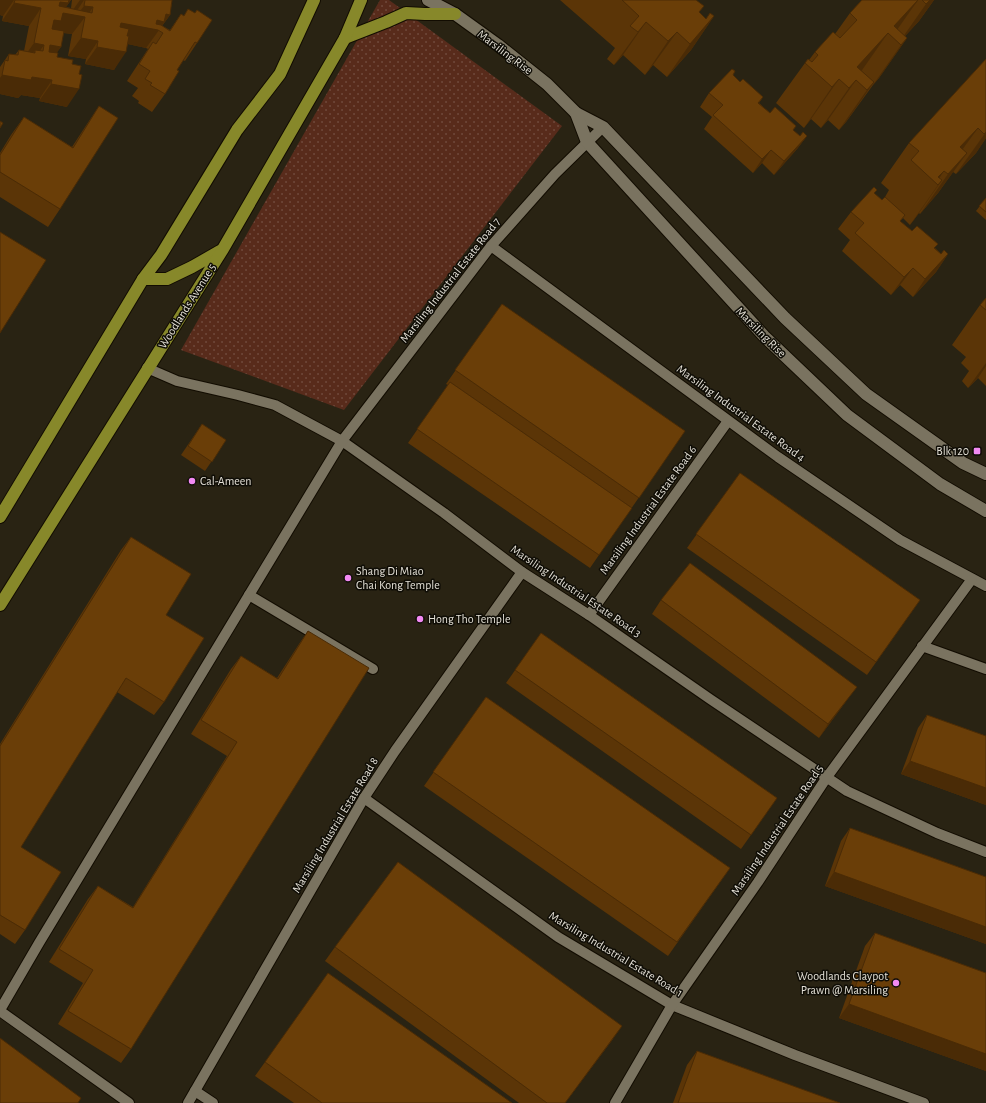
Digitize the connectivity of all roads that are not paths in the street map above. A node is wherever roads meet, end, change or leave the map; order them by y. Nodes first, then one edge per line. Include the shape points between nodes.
1 (314, 0) edge
2 (361, 0) edge
3 (428, 0) edge
4 (455, 14) junction
5 (346, 38) junction
6 (576, 113) junction
7 (603, 127) junction
8 (587, 142) junction
9 (491, 246) junction
10 (222, 249) junction
11 (143, 279) junction
12 (147, 368) junction
13 (728, 420) junction
14 (342, 441) junction
15 (986, 474) edge
16 (986, 511) edge
17 (0, 517) edge
18 (522, 572) junction
19 (972, 579) junction
20 (986, 586) edge
21 (249, 595) junction
22 (0, 605) edge
23 (589, 615) junction
24 (922, 646) junction
25 (373, 669) dead end
26 (986, 669) edge
27 (827, 777) junction
28 (364, 798) junction
29 (986, 852) edge
30 (672, 1005) junction
31 (0, 1010) edge
32 (194, 1091) junction
33 (129, 1103) edge
34 (188, 1103) edge
35 (213, 1103) edge
36 (615, 1103) edge
37 (924, 1103) edge

1 - 11 main road via 280,74 238,130 161,255
2 - 5 main road, Woodlands Avenue 5
3 - 4 street, Marsiling Rise
4 - 5 main road via 406,12
4 - 6 street, Marsiling Rise via 547,84
5 - 10 main road, Woodlands Avenue 5
6 - 7 street, Marsiling Rise
6 - 8 street, Marsiling Rise
7 - 8 lane, Marsiling Industrial Estate Road 7
7 - 15 street, Marsiling Rise via 785,318 866,394 963,462
8 - 9 lane, Marsiling Industrial Estate Road 7
8 - 16 street, Marsiling Rise via 764,336 847,415 940,484
9 - 13 lane, Marsiling Industrial Estate Road 4
9 - 14 lane, Marsiling Industrial Estate Road 7
10 - 11 main road via 167,279
10 - 12 main road, Woodlands Avenue 5
11 - 17 main road
12 - 14 lane, Marsiling Industrial Estate Road 3 via 177,381 275,405
12 - 22 main road, Woodlands Avenue 5
13 - 19 lane, Marsiling Industrial Estate Road 4 via 900,540
13 - 23 lane, Marsiling Industrial Estate Road 6
14 - 18 lane, Marsiling Industrial Estate Road 3
14 - 21 lane, Marsiling Industrial Estate Road 7
18 - 23 lane, Marsiling Industrial Estate Road 3
18 - 28 lane, Marsiling Industrial Estate Road 8
19 - 20 lane, Marsiling Industrial Estate Road 4
19 - 24 lane, Marsiling Industrial Estate Road 5
21 - 25 lane
21 - 31 lane, Marsiling Industrial Estate Road 7
23 - 27 lane, Marsiling Industrial Estate Road 3
24 - 26 lane
24 - 27 lane, Marsiling Industrial Estate Road 5
27 - 29 lane, Marsiling Industrial Estate Road 3 via 847,791 937,833
27 - 30 lane, Marsiling Industrial Estate Road 5
28 - 30 lane, Marsiling Industrial Estate Road 1 via 558,937
28 - 32 lane, Marsiling Industrial Estate Road 8
30 - 36 lane, Marsiling Industrial Estate Road 5
30 - 37 lane, Marsiling Industrial Estate Road 1 via 795,1056
31 - 33 lane
32 - 34 lane, Marsiling Industrial Estate Road 8
32 - 35 lane

